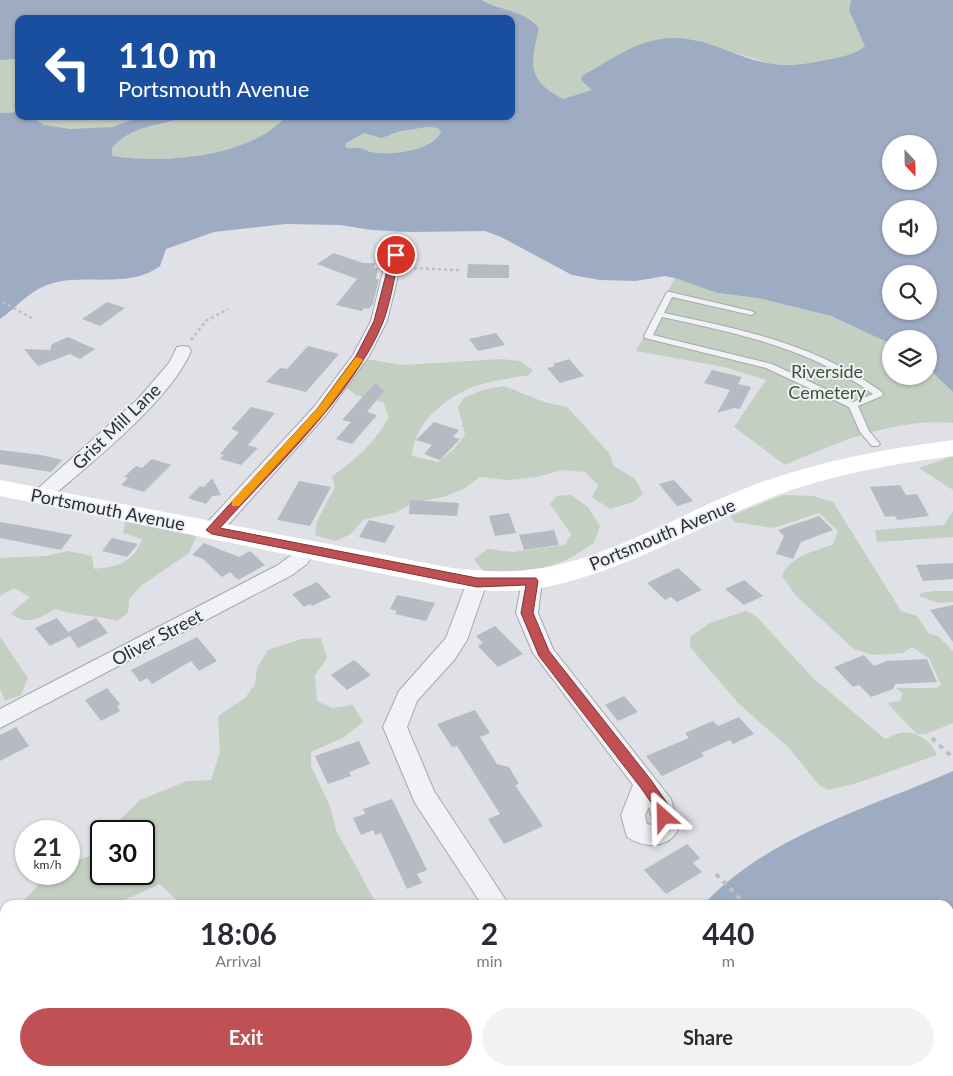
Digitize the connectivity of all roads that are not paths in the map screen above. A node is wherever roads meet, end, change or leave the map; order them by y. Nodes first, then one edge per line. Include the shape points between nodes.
1 (394, 261) road end
2 (751, 313) dead end
3 (660, 314) junction
4 (184, 351) road end
5 (854, 405) junction
6 (953, 436) edge
7 (875, 444) junction
8 (953, 448) edge
9 (0, 488) edge
10 (763, 490) junction
11 (41, 496) junction
12 (212, 530) junction
13 (307, 548) junction
14 (532, 581) junction
15 (477, 582) junction
16 (0, 718) edge
17 (646, 784) dead end
18 (493, 900) edge

1 - 12 street via 379,321 361,356 320,411
2 - 3 lane via 670,294
3 - 5 lane via 648,336 769,366
3 - 5 lane via 779,344 861,379 879,394
4 - 11 street, Grist Mill Lane via 183,358 172,372 122,425
5 - 7 lane via 865,432
6 - 7 main road, Portsmouth Avenue
7 - 10 main road, Portsmouth Avenue via 798,469
8 - 10 main road, Portsmouth Avenue via 850,466
9 - 11 main road, Portsmouth Avenue
10 - 14 main road, Portsmouth Avenue via 608,561
11 - 12 main road, Portsmouth Avenue
12 - 13 main road, Portsmouth Avenue
13 - 15 main road, Portsmouth Avenue
13 - 16 street, Oliver Street via 300,559 285,570
14 - 15 main road, Portsmouth Avenue
14 - 17 street via 527,613 544,653
15 - 18 street via 456,640 407,697 395,727 424,796

